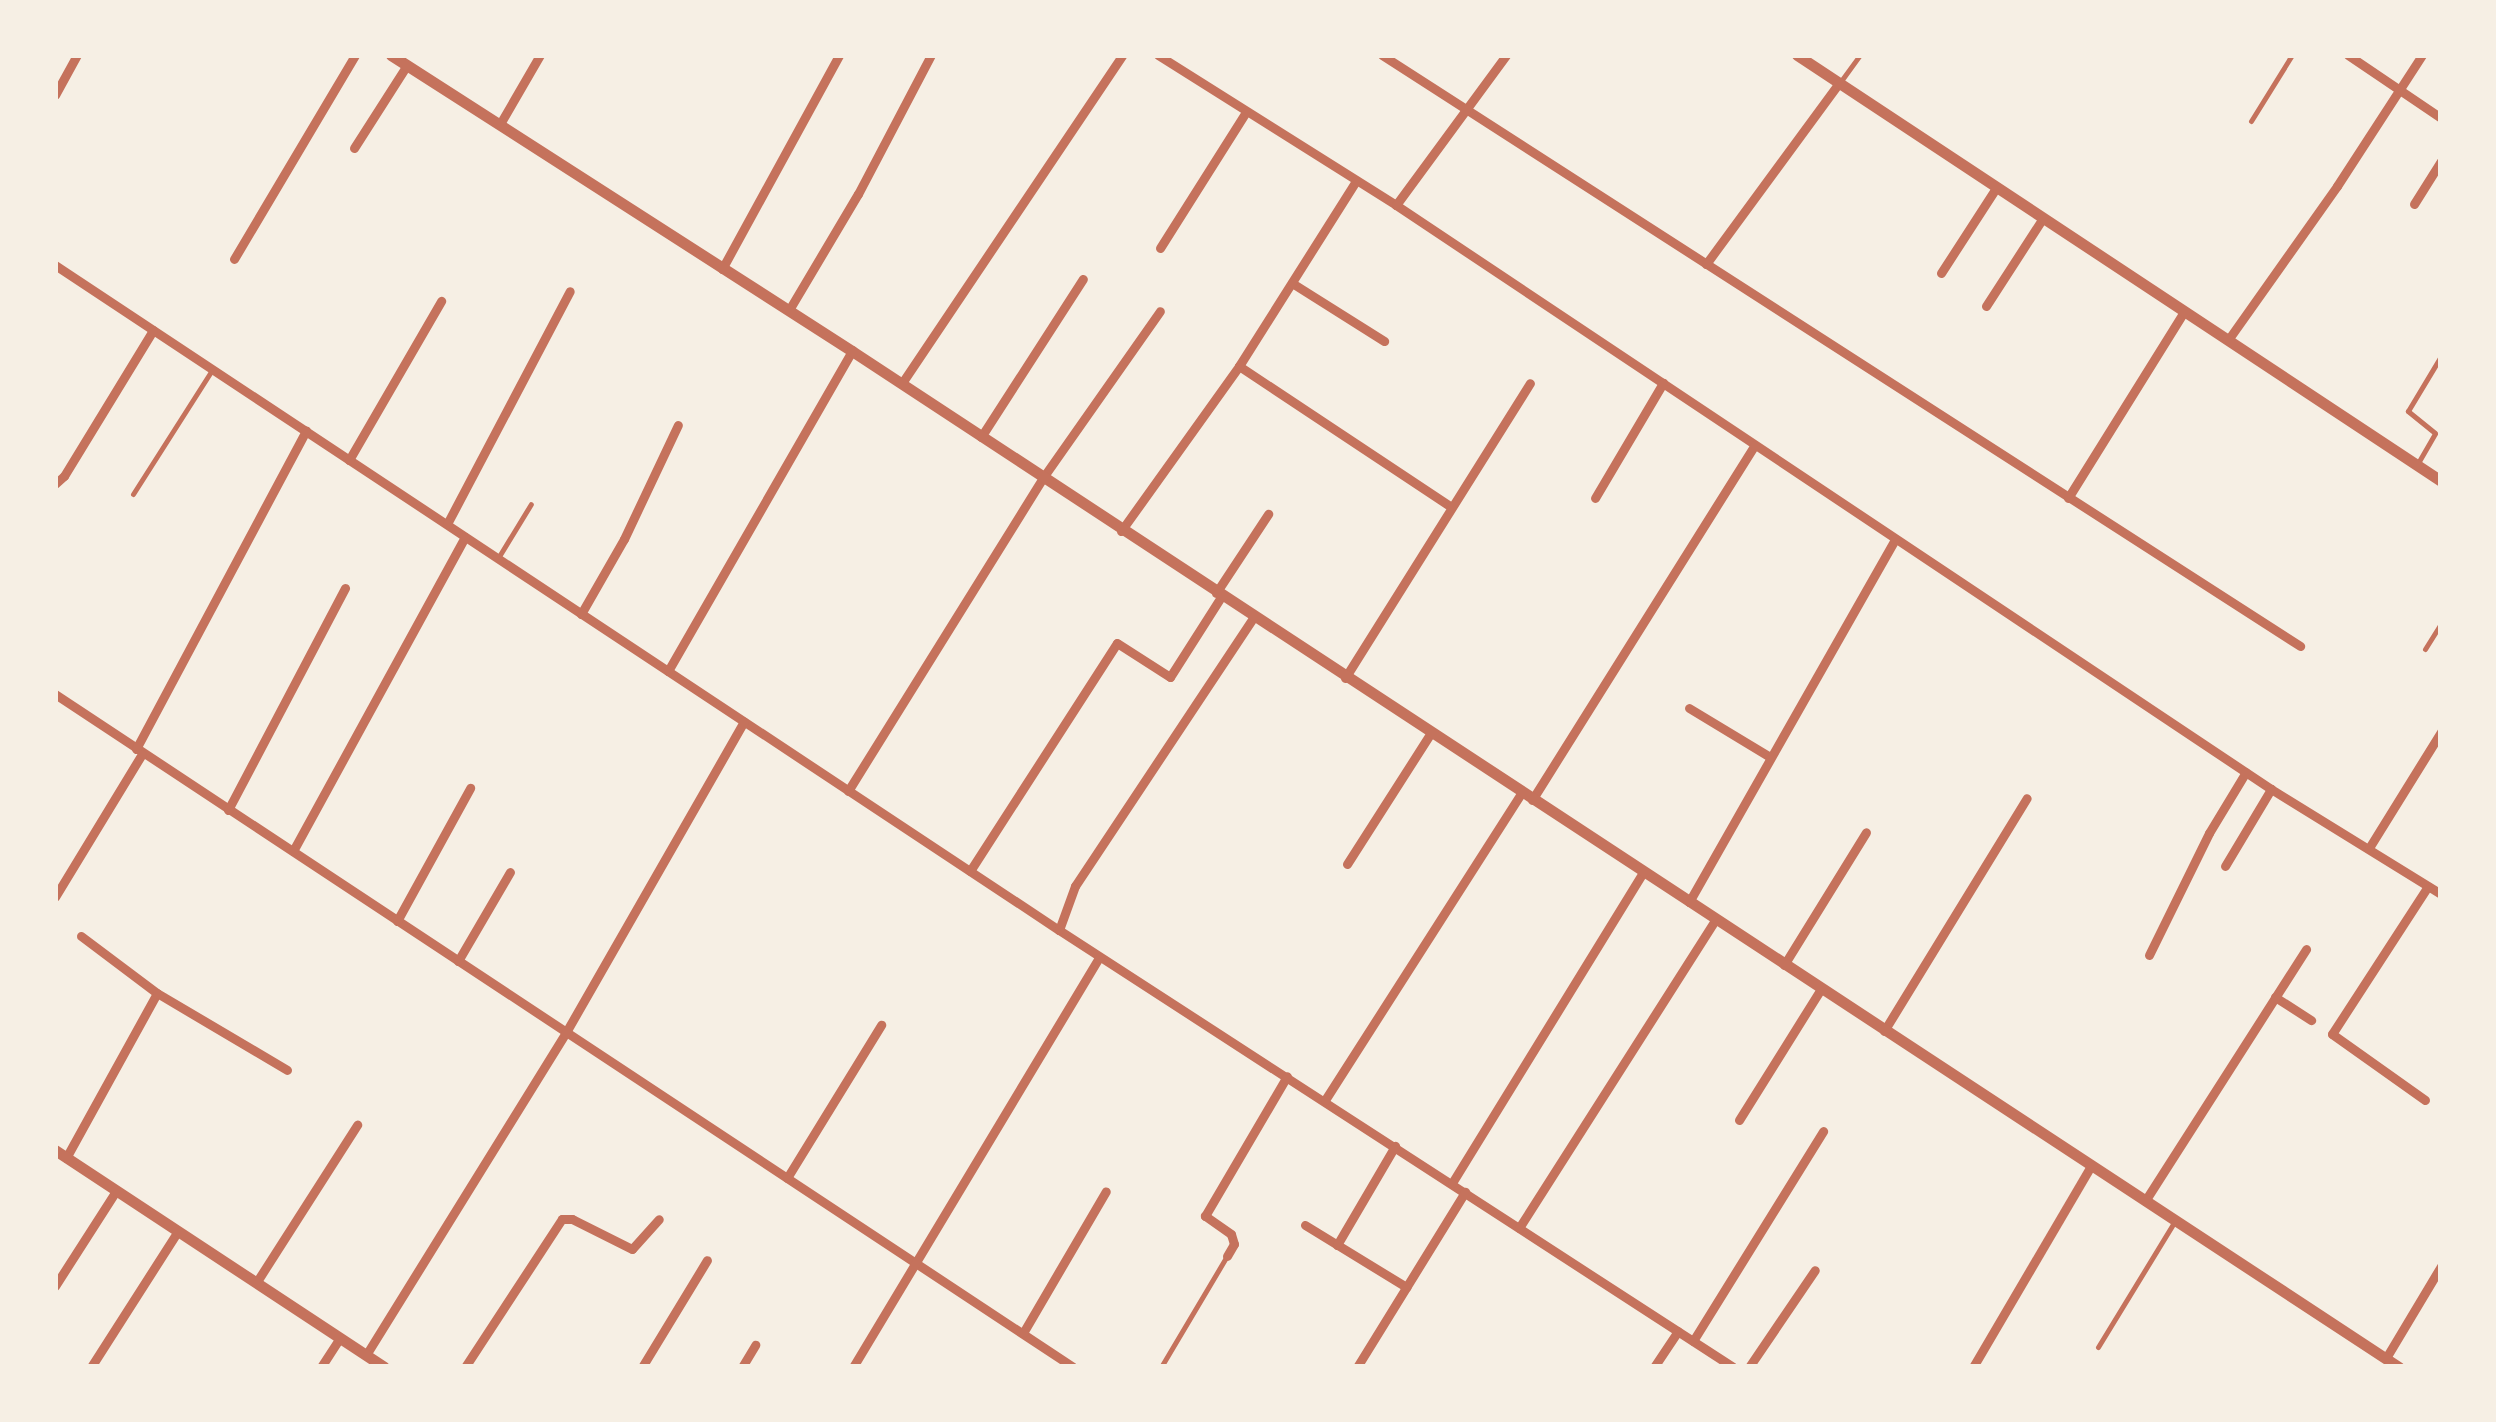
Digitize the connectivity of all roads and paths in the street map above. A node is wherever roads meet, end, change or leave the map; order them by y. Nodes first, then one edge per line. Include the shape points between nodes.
1 (77, 55) edge
2 (355, 55) edge
3 (391, 55) edge
4 (540, 55) edge
5 (839, 55) edge
6 (931, 55) edge
7 (1122, 55) edge
8 (1158, 55) edge
9 (1382, 55) edge
10 (1506, 55) edge
11 (1797, 55) edge
12 (1860, 55) edge
13 (2292, 55) edge
14 (2348, 55) edge
15 (2422, 55) edge
16 (406, 65) junction
17 (1840, 83) junction
18 (2399, 89) junction
19 (55, 95) edge
20 (1466, 110) junction
21 (1246, 112) junction
22 (2441, 118) edge
23 (2251, 121) dead end
24 (500, 124) junction
25 (354, 148) dead end
26 (2441, 160) edge
27 (1356, 181) junction
28 (1996, 188) junction
29 (2414, 204) dead end
30 (1396, 205) junction
31 (2043, 218) junction
32 (1160, 248) dead end
33 (234, 259) dead end
34 (1706, 264) junction
35 (55, 265) edge
36 (722, 269) junction
37 (1942, 272) dead end
38 (1083, 280) dead end
39 (1292, 283) junction
40 (570, 290) dead end
41 (440, 301) dead end
42 (1986, 306) dead end
43 (789, 310) junction
44 (1160, 312) dead end
45 (2184, 312) junction
46 (152, 330) junction
47 (2228, 340) junction
48 (1384, 341) dead end
49 (852, 351) junction
50 (2441, 356) edge
51 (1239, 366) junction
52 (212, 369) junction
53 (1530, 382) dead end
54 (902, 383) junction
55 (1663, 383) junction
56 (678, 425) dead end
57 (306, 431) junction
58 (981, 437) junction
59 (1756, 446) junction
60 (349, 460) junction
61 (2417, 466) junction
62 (1042, 479) junction
63 (2441, 482) edge
64 (55, 484) edge
65 (133, 494) dead end
66 (1596, 498) dead end
67 (2068, 498) junction
68 (531, 504) dead end
69 (1451, 507) junction
70 (1268, 514) dead end
71 (447, 524) junction
72 (1122, 531) junction
73 (465, 536) junction
74 (1895, 539) junction
75 (498, 558) junction
76 (345, 588) dead end
77 (1218, 595) junction
78 (581, 614) junction
79 (1253, 618) junction
80 (2441, 624) edge
81 (2300, 646) dead end
82 (2425, 648) dead end
83 (668, 671) junction
84 (1345, 678) junction
85 (55, 694) edge
86 (1689, 708) dead end
87 (744, 722) junction
88 (2441, 732) edge
89 (1430, 734) junction
90 (139, 752) junction
91 (1770, 757) junction
92 (2246, 772) junction
93 (470, 788) dead end
94 (2272, 788) junction
95 (848, 790) junction
96 (1526, 797) junction
97 (2028, 798) dead end
98 (228, 810) junction
99 (1866, 832) dead end
100 (2369, 848) junction
101 (293, 851) junction
102 (1347, 864) dead end
103 (2225, 866) dead end
104 (970, 871) junction
105 (510, 872) dead end
106 (1643, 873) junction
107 (2428, 886) junction
108 (2441, 894) edge
109 (55, 897) edge
110 (1688, 902) junction
111 (396, 920) junction
112 (1714, 920) junction
113 (1059, 930) junction
114 (81, 936) dead end
115 (2306, 948) dead end
116 (2149, 955) dead end
117 (1099, 957) junction
118 (458, 961) junction
119 (1784, 965) junction
120 (1820, 989) junction
121 (156, 994) junction
122 (2275, 997) junction
123 (2310, 1020) dead end
124 (881, 1025) dead end
125 (1884, 1031) junction
126 (565, 1034) junction
127 (287, 1070) dead end
128 (1287, 1076) junction
129 (1325, 1100) junction
130 (2425, 1100) dead end
131 (1739, 1120) dead end
132 (357, 1125) dead end
133 (1822, 1131) dead end
134 (1396, 1146) junction
135 (60, 1154) edge
136 (2092, 1166) junction
137 (787, 1178) junction
138 (1452, 1183) junction
139 (116, 1191) junction
140 (1106, 1191) dead end
141 (1464, 1192) junction
142 (2145, 1201) junction
143 (659, 1219) dead end
144 (2175, 1221) junction
145 (1305, 1225) dead end
146 (1520, 1228) junction
147 (178, 1232) junction
148 (1337, 1244) junction
149 (1227, 1256) joint
150 (707, 1260) dead end
151 (918, 1262) junction
152 (2441, 1266) edge
153 (1815, 1270) dead end
154 (256, 1283) junction
155 (55, 1286) edge
156 (1406, 1286) junction
157 (1678, 1331) junction
158 (1023, 1333) junction
159 (340, 1338) junction
160 (1693, 1341) junction
161 (756, 1345) dead end
162 (2098, 1347) dead end
163 (366, 1356) junction
164 (2386, 1358) junction
165 (91, 1367) edge
166 (321, 1367) edge
167 (384, 1367) edge
168 (466, 1367) edge
169 (642, 1367) edge
170 (742, 1367) edge
171 (853, 1367) edge
172 (1072, 1367) edge
173 (1162, 1367) edge
174 (1357, 1367) edge
175 (1654, 1367) edge
176 (1733, 1367) edge
177 (1748, 1367) edge
178 (1973, 1367) edge
179 (2399, 1367) edge

1 - 19 street
2 - 33 street
3 - 16 street
4 - 24 street
5 - 36 street
6 - 43 street
7 - 54 street
8 - 21 street
9 - 20 street
10 - 20 street
11 - 17 street
12 - 17 lane
13 - 23 lane
14 - 18 street
15 - 18 street
16 - 24 street
16 - 25 street
17 - 28 street
17 - 34 street
18 - 22 street
18 - 47 street
20 - 30 street
20 - 34 street
21 - 27 street
21 - 32 street
24 - 36 street
26 - 29 street
27 - 30 street
27 - 39 street
28 - 31 street
28 - 37 street
30 - 55 street
31 - 42 street
31 - 45 street
34 - 67 street
35 - 46 street
36 - 43 street
38 - 58 street
39 - 48 street
39 - 51 street
40 - 71 street
41 - 60 street
43 - 49 street
44 - 62 street
45 - 47 street
45 - 67 street
46 - 52 street
46 - 64 street
47 - 61 street
49 - 54 street
49 - 83 street
50 - 61 lane via 2408,412 2436,434
51 - 69 street
51 - 72 street
52 - 57 street
52 - 65 lane
53 - 69 street
54 - 58 street
55 - 59 street
55 - 66 street
56 - 78 street
57 - 60 street
57 - 90 street
58 - 62 street
59 - 74 street
59 - 96 street
60 - 71 street
61 - 63 street
62 - 72 street
62 - 95 street
67 - 81 street
68 - 75 lane
69 - 84 street
70 - 77 street
71 - 73 street
72 - 77 street
73 - 75 street
73 - 101 street
74 - 91 street
74 - 92 street
75 - 78 street
76 - 98 street
77 - 79 street
77 - 104 street via 1170,677 1116,643
78 - 83 street
79 - 84 street
79 - 113 street via 1075,886
80 - 82 lane
83 - 87 street
84 - 89 street
85 - 90 street
86 - 91 street
87 - 95 street
87 - 126 street
88 - 100 street
89 - 96 street
89 - 102 street
90 - 98 street
90 - 109 street
91 - 110 street
92 - 94 street
92 - 116 street
93 - 111 street
94 - 100 street
94 - 103 street
95 - 104 street
96 - 106 street
96 - 129 street
97 - 125 street
98 - 101 street
99 - 119 street
100 - 107 street
101 - 111 street
104 - 113 street
105 - 118 street
106 - 110 street
106 - 138 street
107 - 108 street
107 - 130 street via 2332,1034
110 - 112 street
111 - 118 street
112 - 119 street
112 - 146 street
113 - 117 street
114 - 121 street
115 - 122 street
117 - 128 street
117 - 151 street
118 - 126 street
119 - 120 street
120 - 125 street
120 - 131 street
121 - 127 street
121 - 135 street
122 - 123 street
122 - 142 street
124 - 137 street
125 - 136 street
126 - 137 street
126 - 163 street
128 - 129 street
128 - 149 street via 1205,1216 1231,1234
129 - 134 street
132 - 154 street
133 - 160 street
134 - 138 street
134 - 148 street
135 - 139 street
136 - 142 street
136 - 178 street
137 - 151 street
138 - 141 street
139 - 147 street
139 - 155 street
140 - 158 street
141 - 146 street
141 - 156 street
142 - 144 street
143 - 168 street via 632,1249 562,1219
144 - 162 lane
144 - 164 street
145 - 148 street
146 - 157 street
147 - 154 street
147 - 165 street
148 - 156 street
149 - 173 lane
150 - 169 street
151 - 158 street
151 - 171 street
152 - 164 street
153 - 177 street
154 - 159 street
156 - 174 street
157 - 160 street
157 - 175 street
158 - 172 street
159 - 163 street
159 - 166 street
160 - 176 street
161 - 170 street
163 - 167 street
164 - 179 street

